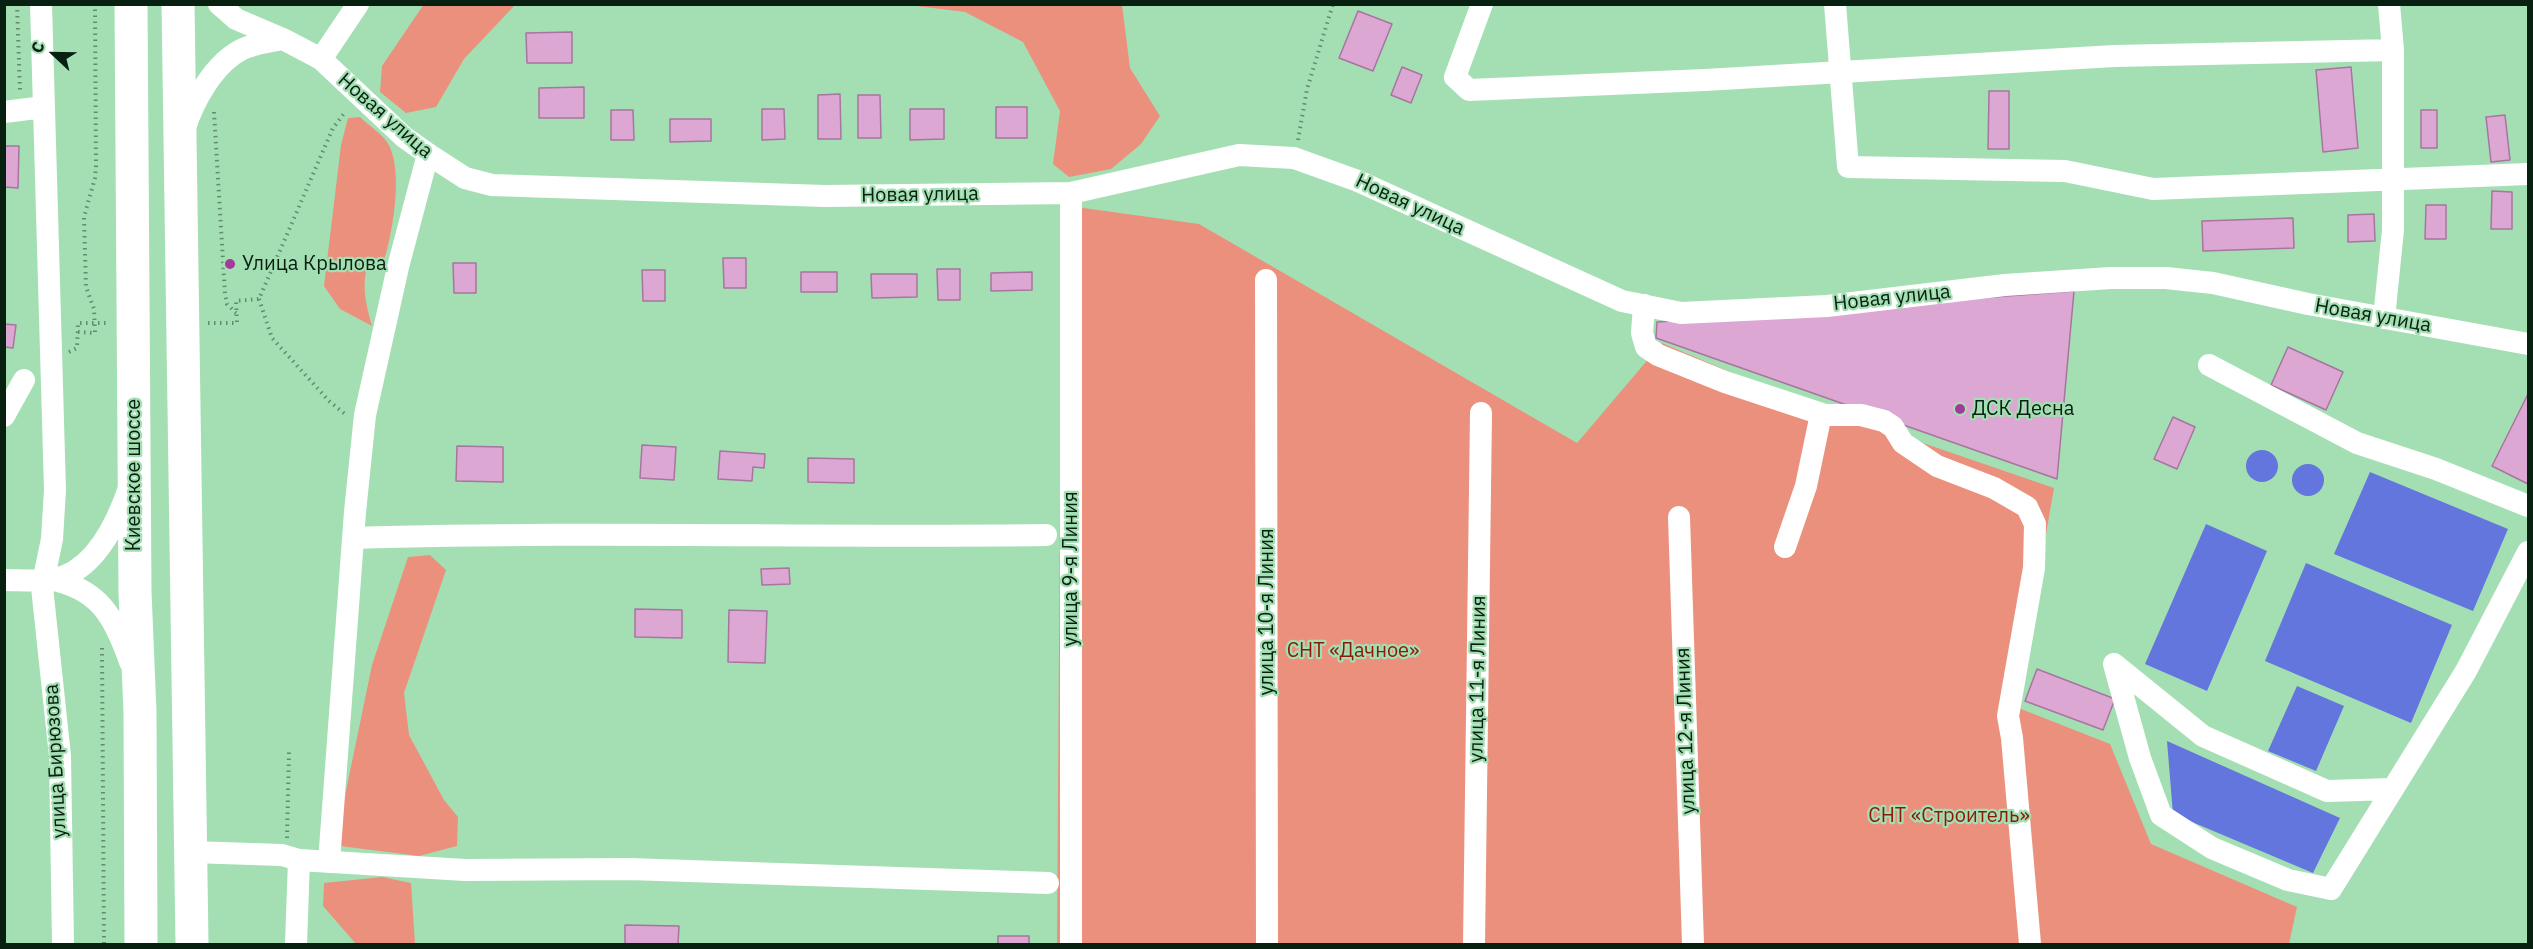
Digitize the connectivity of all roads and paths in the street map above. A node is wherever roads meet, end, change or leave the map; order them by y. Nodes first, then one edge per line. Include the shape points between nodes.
1 (17, 4) edge
2 (41, 4) edge
3 (95, 4) edge
4 (131, 4) edge
5 (178, 4) edge
6 (219, 4) edge
7 (358, 4) edge
8 (1333, 4) edge
9 (1482, 4) edge
10 (1835, 4) edge
11 (2389, 4) edge
12 (284, 39) junction
13 (2393, 50) junction
14 (321, 59) junction
15 (1842, 72) junction
16 (359, 94) junction
17 (44, 107) junction
18 (215, 108) dead end
19 (13, 111) edge
20 (180, 148) junction
21 (428, 154) junction
22 (1294, 158) junction
23 (2529, 174) edge
24 (2393, 178) junction
25 (1071, 194) junction
26 (1266, 280) dead end
27 (259, 299) junction
28 (1644, 305) junction
29 (237, 314) junction
30 (2384, 318) junction
31 (78, 322) dead end
32 (237, 323) dead end
33 (2529, 344) edge
34 (2209, 365) dead end
35 (14, 380) edge
36 (1481, 413) dead end
37 (1821, 414) junction
38 (4, 416) edge
39 (364, 430) junction
40 (134, 470) junction
41 (2529, 506) edge
42 (1679, 517) dead end
43 (1046, 535) dead end
44 (353, 538) junction
45 (1785, 547) dead end
46 (2529, 552) edge
47 (43, 579) junction
48 (4, 580) edge
49 (101, 642) dead end
50 (140, 712) junction
51 (289, 752) dead end
52 (2393, 789) junction
53 (191, 852) junction
54 (293, 858) junction
55 (329, 862) junction
56 (1048, 882) dead end
57 (63, 945) edge
58 (104, 945) edge
59 (141, 945) edge
60 (192, 945) edge
61 (296, 945) edge
62 (1071, 945) edge
63 (1267, 945) edge
64 (1474, 945) edge
65 (1694, 945) edge
66 (2030, 945) edge

1 - 19 path
2 - 17 street, улица Бирюзова
3 - 31 path via 96,166 84,218 86,287 94,309 95,333 78,332
4 - 40 highway, Киевское шоссе
5 - 20 highway
6 - 12 street, Новая улица via 236,19
7 - 14 street
8 - 22 path via 1307,89
9 - 15 street via 1455,76 1470,90
10 - 15 street
11 - 13 street
12 - 14 street, Новая улица
12 - 20 street via 243,49 224,63 193,108
13 - 15 street via 2114,56
13 - 24 street
14 - 16 street, Новая улица
15 - 24 street via 1848,167 2065,171 2153,189
16 - 21 street, Новая улица
16 - 27 path via 333,128
17 - 19 street
17 - 47 street, улица Бирюзова via 55,490 52,539
18 - 29 path via 225,294
20 - 53 highway
21 - 25 street, Новая улица via 465,178 516,187 825,196
21 - 39 street via 396,278
22 - 25 street, Новая улица via 1239,155
22 - 28 street, Новая улица via 1358,181 1622,301
23 - 24 street
24 - 30 street via 2393,230
25 - 62 street, улица 9-я Линия
26 - 63 street, улица 10-я Линия
27 - 29 path via 236,301
27 - 39 path via 272,338 328,401
28 - 30 street, Новая улица via 1681,313 1708,313 1827,306 2005,285 2166,278 2213,283
28 - 37 street via 1642,333 1646,347 1658,355
29 - 32 path
30 - 33 street, Новая улица
34 - 41 street via 2358,443
35 - 38 street
36 - 64 street, улица 11-я Линия
37 - 45 street via 1806,486
37 - 66 street via 1861,415 1884,421 1903,443 1937,466 1994,488 2027,507 2035,524 2034,568 2008,716
39 - 44 street
40 - 47 street via 123,506 101,545 74,571 63,577
40 - 50 highway, Киевское шоссе
42 - 65 street, улица 12-я Линия
43 - 44 street
44 - 55 street
46 - 52 street via 2466,670
47 - 48 street
47 - 50 street via 74,585 106,610 132,667
47 - 57 street, улица Бирюзова via 60,756
49 - 58 path
50 - 59 highway, Киевское шоссе
51 - 54 path
52 - 52 street via 2327,791 2203,736 2114,664 2140,758 2161,815 2212,848 2288,880 2331,889
53 - 54 street
53 - 60 highway
54 - 55 street
54 - 61 street
55 - 56 street via 465,870 652,870

